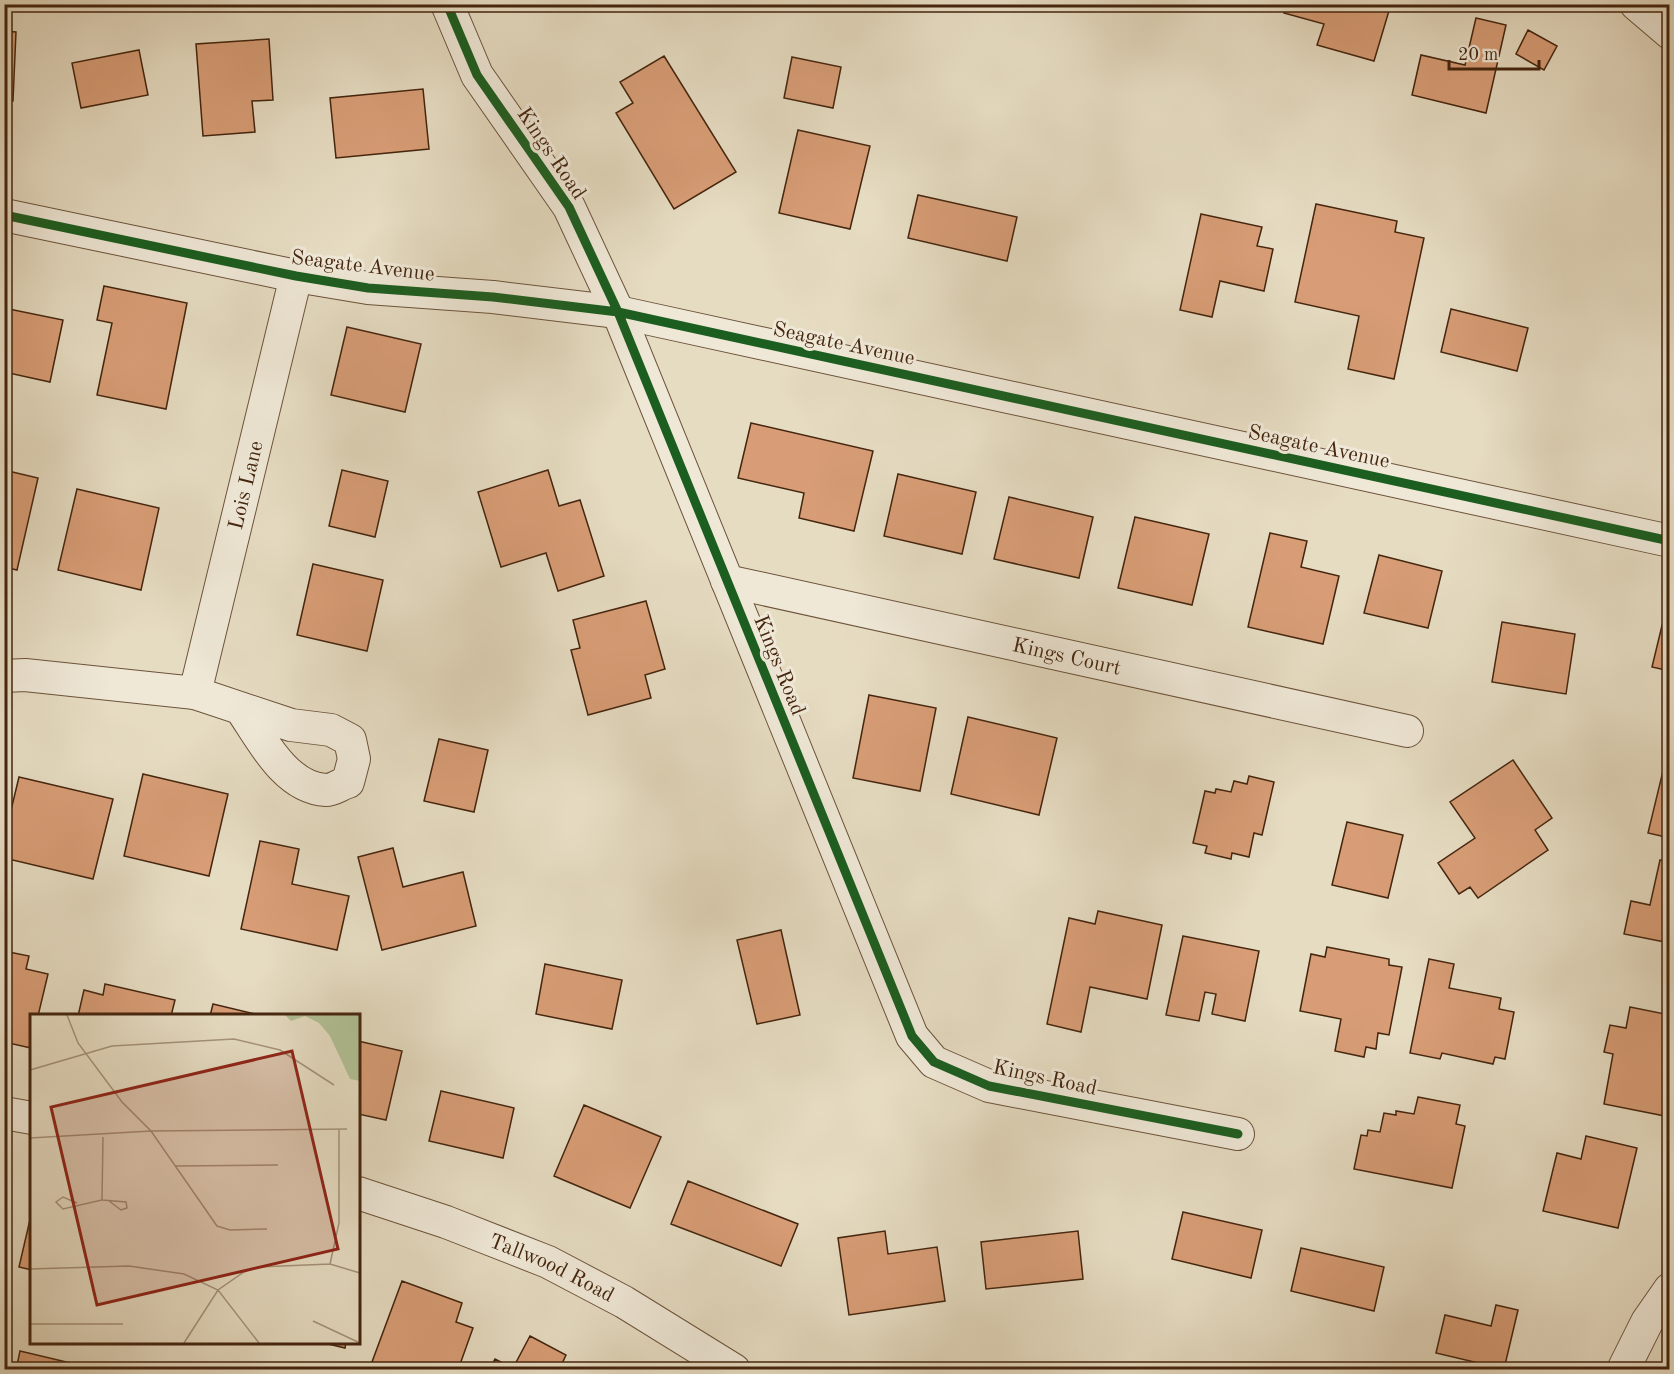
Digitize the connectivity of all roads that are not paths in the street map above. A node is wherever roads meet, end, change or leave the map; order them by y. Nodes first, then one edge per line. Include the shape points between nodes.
1 (447, 4) edge
2 (1636, 4) edge
3 (1670, 33) edge
4 (4, 215) edge
5 (296, 276) junction
6 (618, 312) junction
7 (1670, 541) edge
8 (727, 581) junction
9 (11, 671) edge
10 (195, 693) junction
11 (241, 709) dead end
12 (1407, 730) dead end
13 (4, 1113) edge
14 (30, 1118) edge
15 (1238, 1134) dead end
16 (360, 1194) edge
17 (1670, 1289) edge
18 (734, 1370) edge
19 (1623, 1370) edge

1 - 6 street, Kings Road via 477,75 569,207
2 - 3 street
4 - 5 street, Seagate Avenue
5 - 6 street, Seagate Avenue via 368,288
5 - 10 street, Lois Lane
6 - 7 street, Seagate Avenue
6 - 8 street, Kings Road
8 - 12 street, Kings Court
8 - 15 street, Kings Road via 912,1036 934,1062 989,1086
9 - 10 street
10 - 11 street
13 - 14 street
16 - 18 street, Tallwood Road via 548,1262 624,1302
17 - 19 street via 1647,1322

